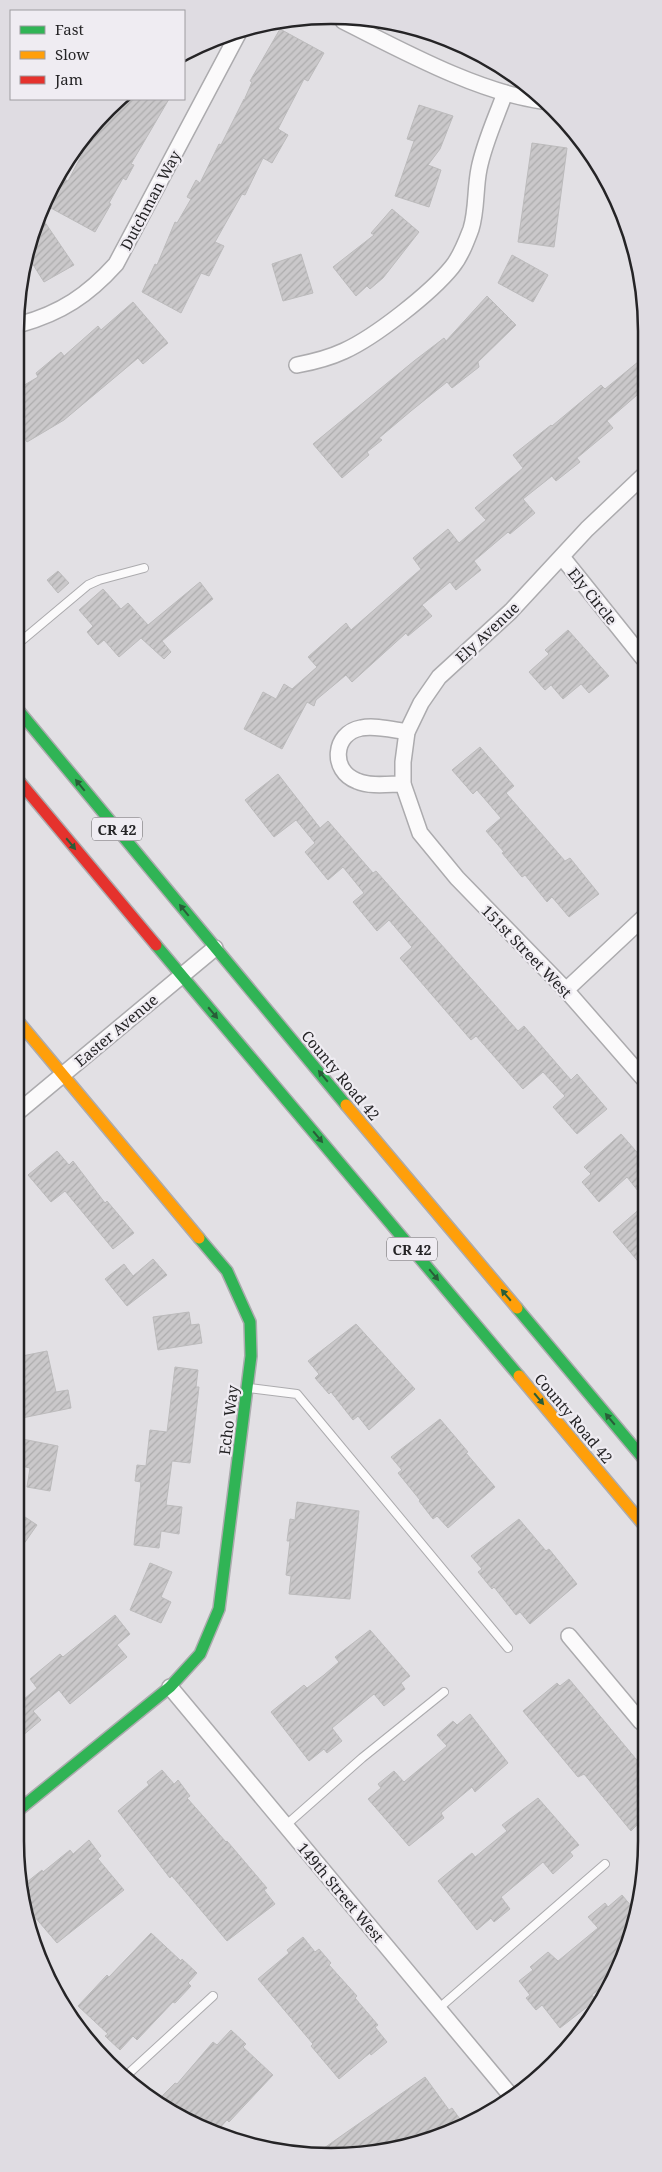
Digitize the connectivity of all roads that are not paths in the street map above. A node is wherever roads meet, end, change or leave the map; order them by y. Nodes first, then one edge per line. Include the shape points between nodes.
1 (349, 24) edge
2 (235, 39) edge
3 (505, 93) junction
4 (533, 99) edge
5 (24, 323) edge
6 (297, 366) dead end
7 (638, 481) edge
8 (562, 557) junction
9 (144, 568) dead end
10 (24, 639) edge
11 (638, 651) edge
12 (24, 717) edge
13 (407, 732) junction
14 (403, 784) junction
15 (24, 787) edge
16 (415, 822) joint
17 (638, 923) edge
18 (215, 948) junction
19 (181, 976) junction
20 (566, 990) junction
21 (24, 1028) edge
22 (638, 1072) edge
23 (63, 1074) junction
24 (24, 1107) edge
25 (247, 1387) junction
26 (638, 1452) edge
27 (638, 1518) edge
28 (568, 1636) dead end
29 (508, 1648) dead end
30 (170, 1687) junction
31 (444, 1692) dead end
32 (638, 1718) edge
33 (24, 1806) edge
34 (285, 1826) junction
35 (605, 1864) dead end
36 (213, 1996) dead end
37 (438, 2009) junction
38 (129, 2073) edge
39 (508, 2092) edge

1 - 3 street via 417,58
2 - 5 street, Dutchman Way via 116,264 78,300
3 - 4 street
3 - 6 street via 479,169 472,227 452,266 422,296 365,340 328,357
7 - 8 street, Ely Avenue via 587,528
8 - 11 street, Ely Circle
8 - 13 street, Ely Avenue via 490,631 439,677
9 - 10 lane via 88,585
18 -> 12 main road, County Road 42 / CR 42
13 - 14 street, Ely Avenue
13 - 14 street via 358,728 342,740 337,751 346,774 357,781
14 - 16 street, Ely Avenue
15 -> 19 main road, County Road 42 / CR 42
16 - 20 street, 151st Street West via 420,833 457,878
17 - 20 street
18 - 19 street, Easter Avenue
26 -> 18 main road, County Road 42 / CR 42
19 - 23 street, Easter Avenue
19 -> 27 main road, County Road 42 / CR 42
20 - 22 street, 151st Street West
21 - 23 main road, Echo Way
23 - 24 street, Easter Avenue
23 - 25 main road, Echo Way via 227,1271 250,1322 251,1356
25 - 29 lane via 297,1394
25 - 30 main road, Echo Way via 219,1609 200,1654
28 - 32 street
30 - 33 main road, Echo Way
30 - 34 street, 149th Street West
31 - 34 lane
34 - 37 street, 149th Street West
35 - 37 lane
36 - 38 lane
37 - 39 street, 149th Street West

